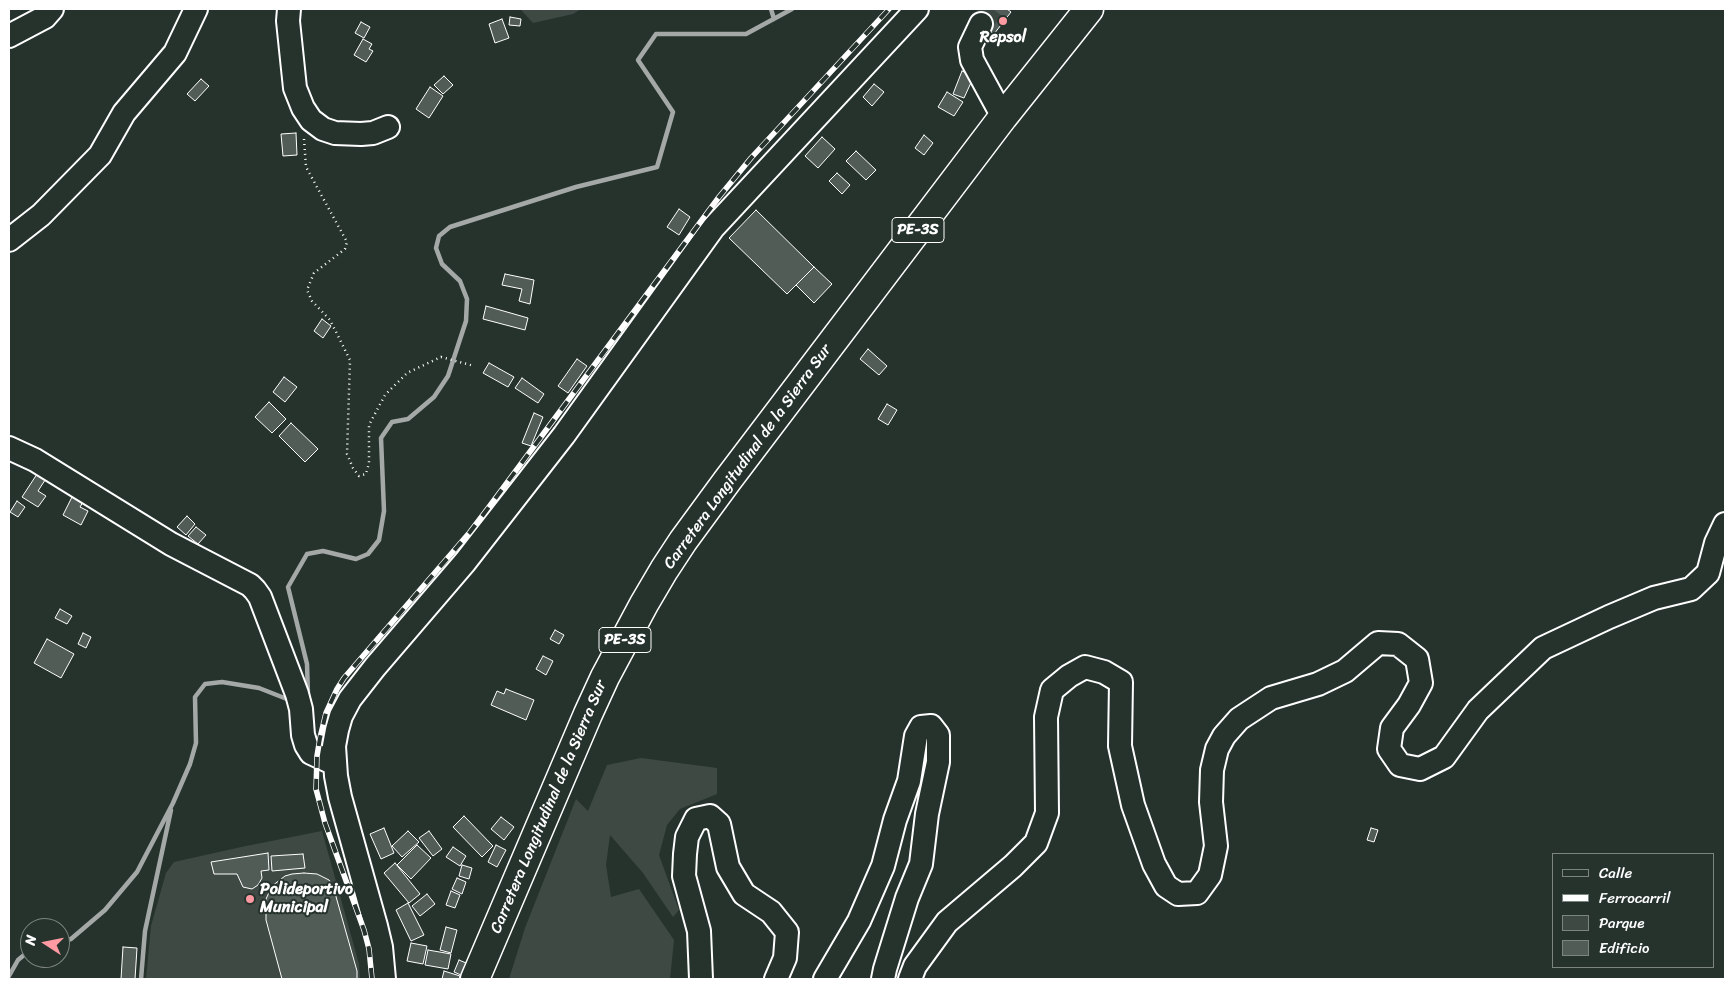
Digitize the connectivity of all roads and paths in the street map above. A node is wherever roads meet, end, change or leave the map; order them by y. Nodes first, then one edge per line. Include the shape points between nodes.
1 (52, 9) edge
2 (196, 9) edge
3 (290, 9) edge
4 (916, 9) edge
5 (1088, 9) edge
6 (980, 24) tunnel mouth
7 (9, 36) edge
8 (302, 108) junction
9 (1003, 117) junction
10 (388, 127) dead end
11 (9, 240) edge
12 (474, 366) dead end
13 (9, 448) edge
14 (1725, 524) edge
15 (335, 764) junction
16 (384, 979) edge
17 (475, 979) edge
18 (702, 979) edge
19 (776, 979) edge
20 (825, 979) edge
21 (884, 979) edge
22 (910, 979) edge

1 - 7 street via 45,17
2 - 11 street via 174,53 124,113 100,154 40,215
3 - 8 street via 288,21 295,88
4 - 15 street via 713,228 564,435 465,562 362,682 341,716 334,746
5 - 9 highway, Carretera Longitudinal de la Sierra Sur / PE-3S
6 - 9 street via 970,47 972,60
8 - 10 street via 311,120 335,133 373,133
8 - 12 path via 306,168 347,242 345,249 314,273 306,290 330,320 350,360 347,454 359,476 366,474 369,463 368,425 385,395 407,373 441,357
9 - 17 highway, Carretera Longitudinal de la Sierra Sur / PE-3S via 715,497 664,570 605,677
13 - 15 street via 35,460 170,544 250,585 260,597 299,701 306,745 311,753
14 - 22 street via 1708,573 1691,589 1654,598 1543,648 1478,710 1444,757 1420,768 1400,765 1388,749 1392,728 1421,683 1417,659 1398,644 1378,643 1345,671 1318,684 1271,698 1238,719 1217,749 1212,770 1211,802 1216,846 1210,875 1197,893 1178,894 1166,886 1154,864 1133,805 1120,746 1121,682 1104,672 1085,667 1052,690 1046,718 1047,813 1036,843 947,922 915,966
15 - 16 street via 340,797 376,926
18 - 19 street via 699,931 684,876 685,854 687,837 696,819 710,816 719,824 728,867 744,894 771,912 788,932 785,958
20 - 21 street via 859,921 883,866 909,780 916,736 921,727 931,726 938,735 938,762 921,864 907,898

